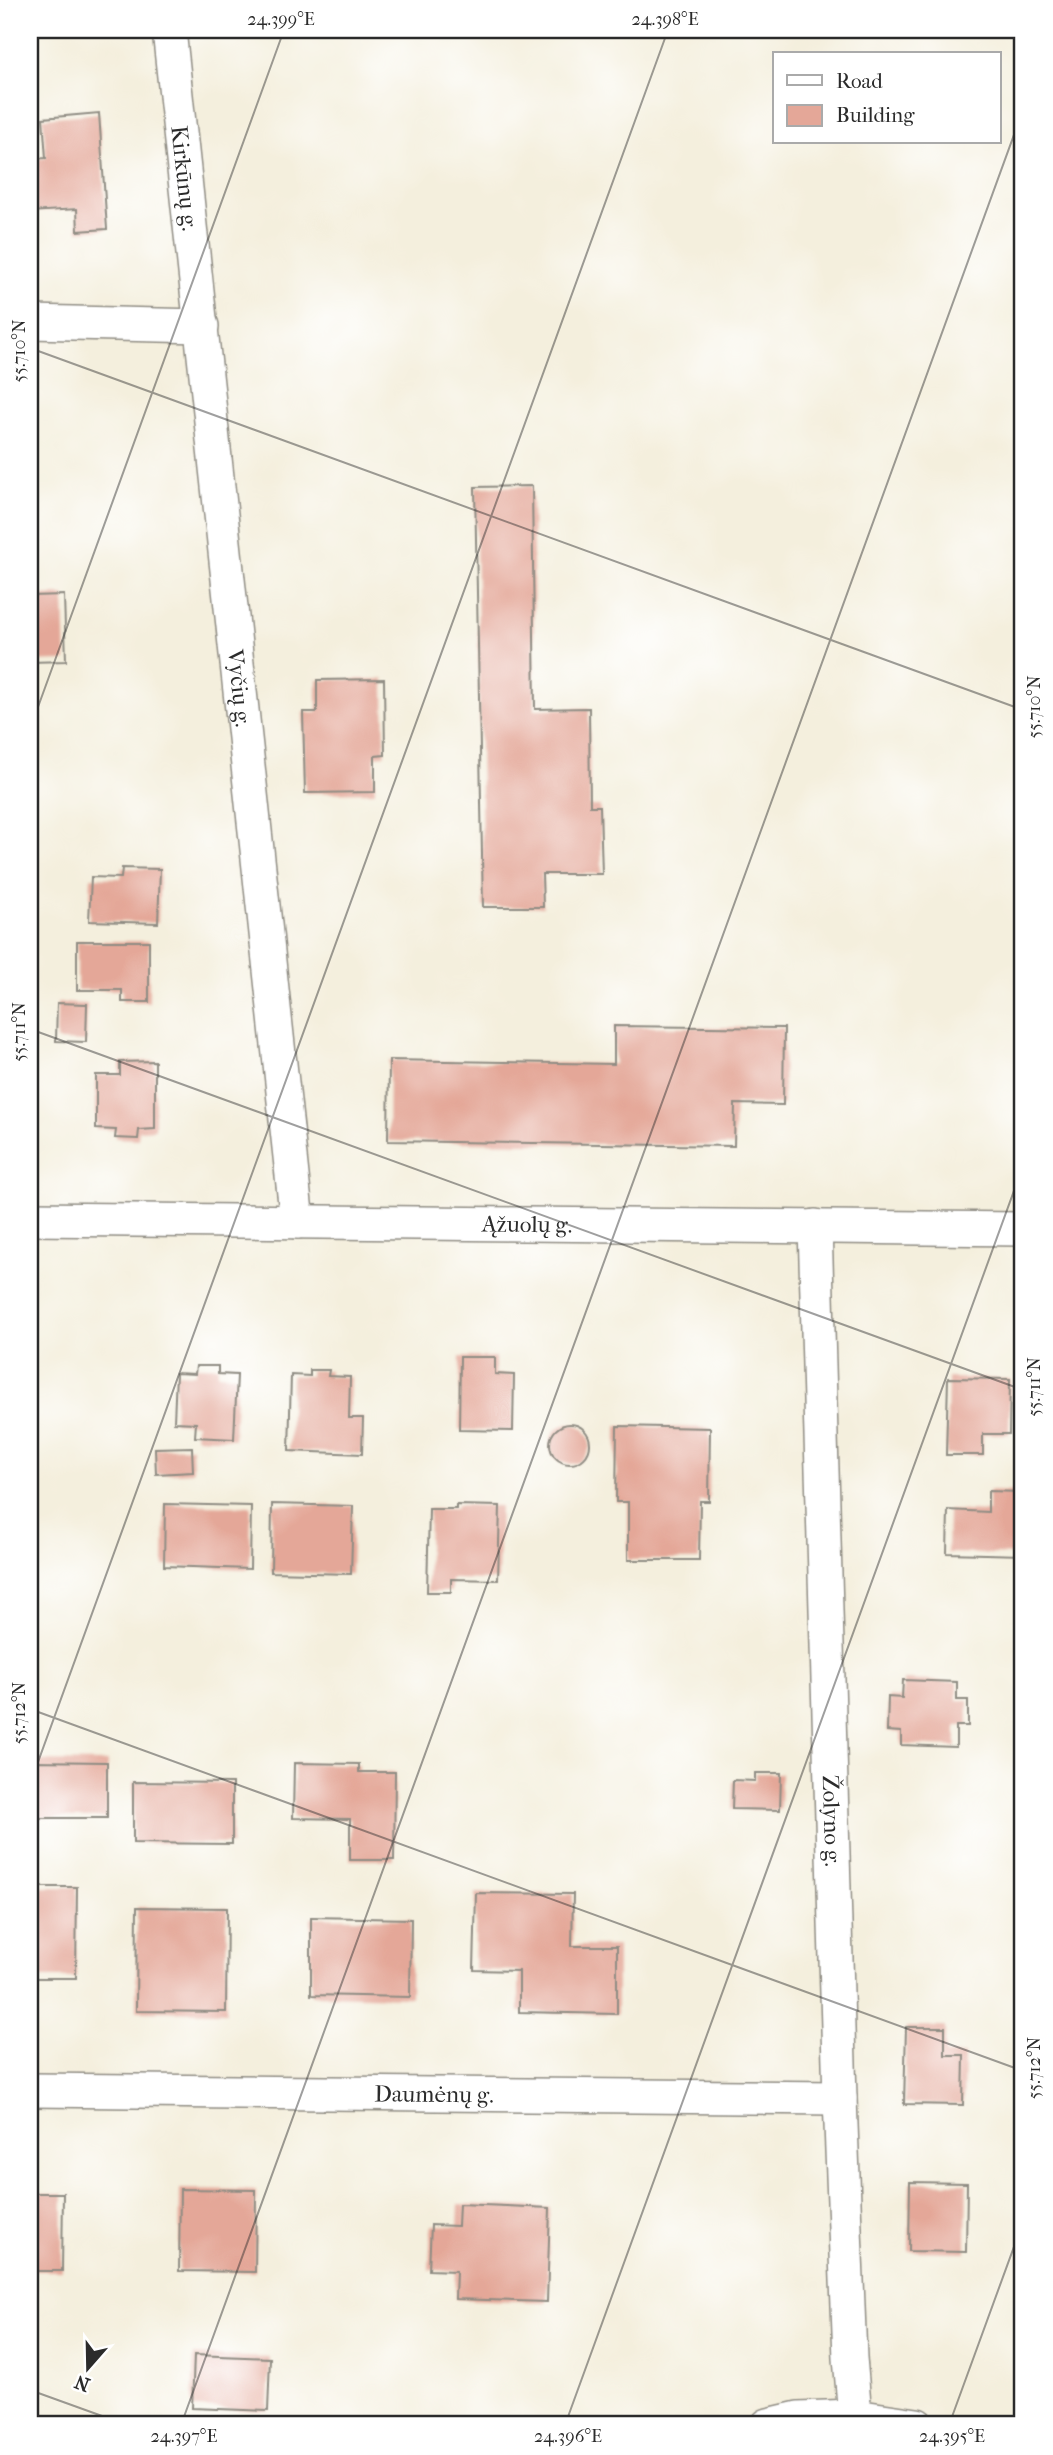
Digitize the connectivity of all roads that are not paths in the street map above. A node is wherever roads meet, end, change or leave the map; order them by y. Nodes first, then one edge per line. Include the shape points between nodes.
1 (169, 30) edge
2 (30, 321) edge
3 (202, 326) junction
4 (30, 1219) edge
5 (297, 1222) junction
6 (815, 1226) junction
7 (1023, 1229) edge
8 (30, 2090) edge
9 (840, 2098) junction
10 (855, 2416) junction
11 (768, 2425) edge
12 (917, 2425) edge

1 - 3 street, Kirkūnų g.
2 - 3 street
3 - 5 street, Vyčių g.
4 - 5 street, Ąžuolų g.
5 - 6 street, Ąžuolų g.
6 - 7 street, Ąžuolų g.
6 - 9 street, Žolyno g.
8 - 9 street, Daumėnų g.
9 - 10 street, Žolyno g.
10 - 11 street via 798,2418
10 - 12 street

